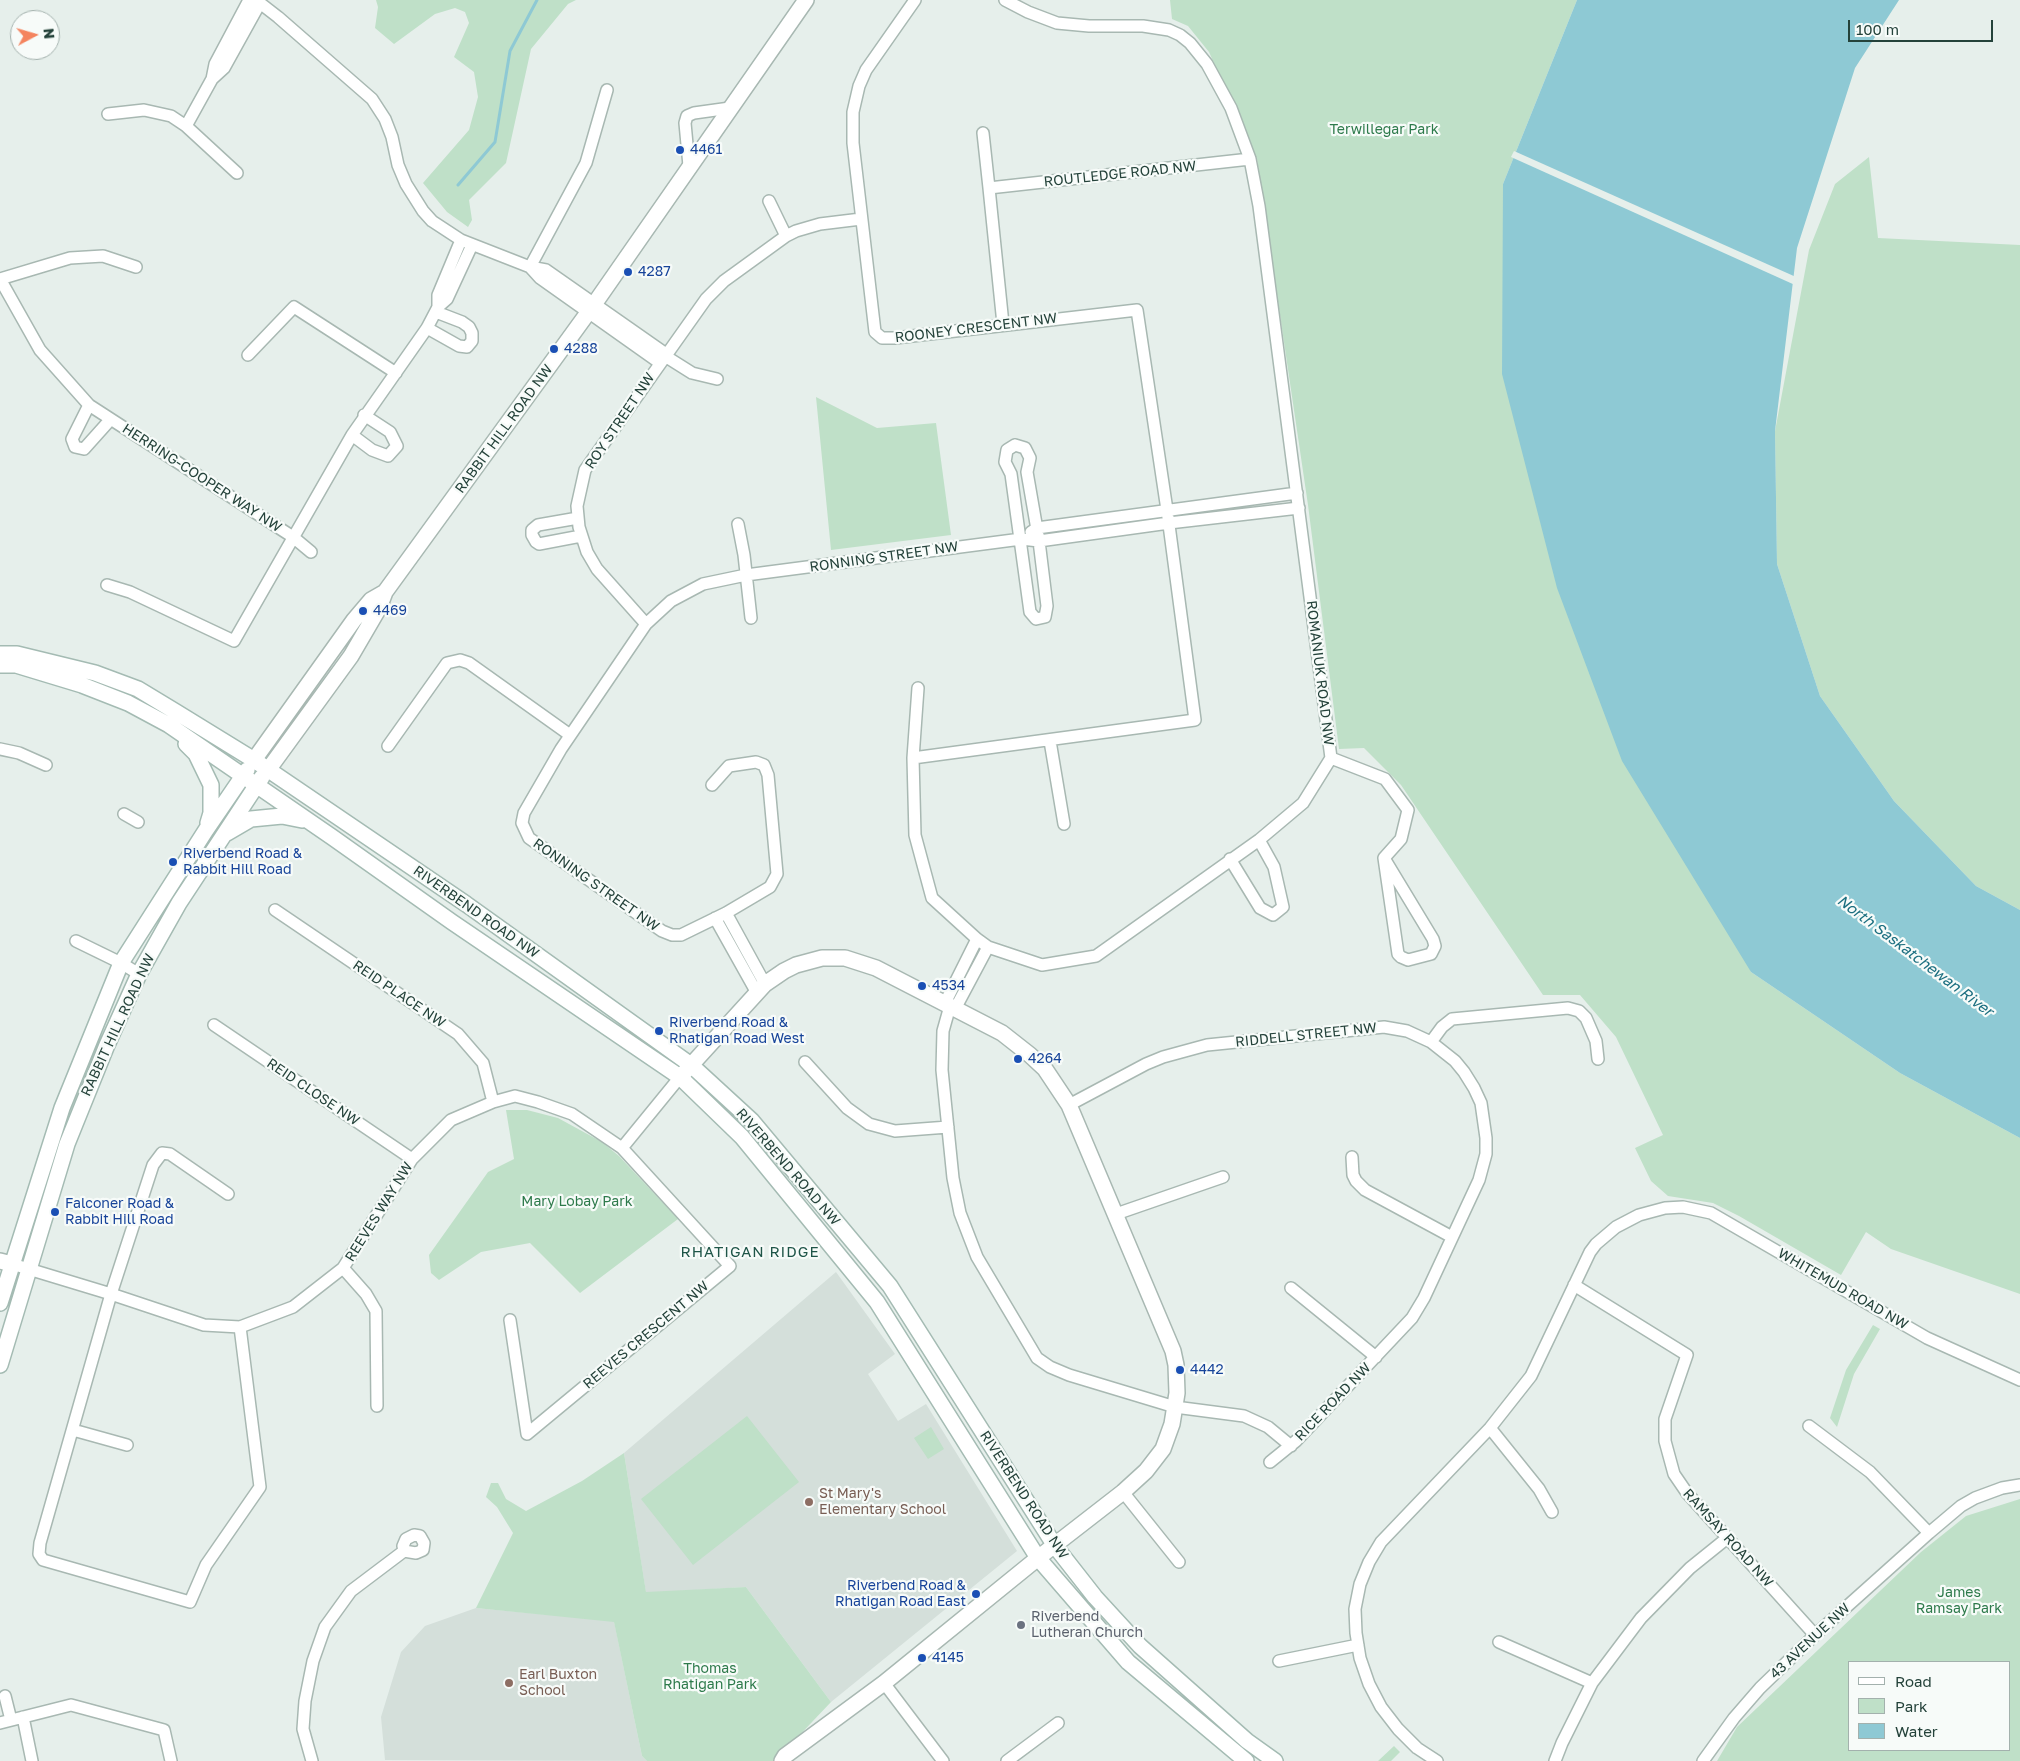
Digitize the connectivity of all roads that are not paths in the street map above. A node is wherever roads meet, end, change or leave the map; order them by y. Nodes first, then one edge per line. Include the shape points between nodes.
1 (806, 0) edge
2 (915, 0) edge
3 (1005, 0) edge
4 (255, 1) edge
5 (607, 90) dead end
6 (730, 108) junction
7 (108, 114) dead end
8 (186, 126) junction
9 (983, 133) dead end
10 (1250, 159) junction
11 (689, 166) junction
12 (237, 173) dead end
13 (989, 188) junction
14 (769, 201) dead end
15 (861, 219) junction
16 (786, 236) junction
17 (461, 240) junction
18 (472, 245) junction
19 (136, 267) dead end
20 (530, 267) junction
21 (0, 279) edge
22 (591, 308) junction
23 (437, 310) junction
24 (1003, 324) junction
25 (427, 328) junction
26 (248, 356) dead end
27 (664, 357) junction
28 (396, 372) junction
29 (717, 379) dead end
30 (89, 405) junction
31 (364, 416) junction
32 (110, 420) junction
33 (352, 435) junction
34 (1297, 493) junction
35 (1299, 508) junction
36 (1168, 510) junction
37 (578, 518) junction
38 (1169, 523) junction
39 (738, 524) dead end
40 (1037, 528) junction
41 (581, 536) junction
42 (293, 537) junction
43 (1020, 539) junction
44 (1039, 541) junction
45 (311, 552) dead end
46 (746, 575) junction
47 (107, 585) dead end
48 (385, 592) junction
49 (751, 618) dead end
50 (646, 624) junction
51 (0, 654) edge
52 (0, 665) edge
53 (918, 688) dead end
54 (169, 725) junction
55 (570, 734) junction
56 (1050, 740) junction
57 (388, 746) dead end
58 (0, 749) edge
59 (913, 758) junction
60 (1331, 758) junction
61 (254, 760) junction
62 (46, 765) dead end
63 (268, 770) junction
64 (243, 777) junction
65 (257, 785) junction
66 (712, 785) dead end
67 (124, 814) dead end
68 (308, 821) junction
69 (138, 822) dead end
70 (1064, 824) dead end
71 (206, 830) junction
72 (222, 837) junction
73 (1259, 840) junction
74 (1384, 858) junction
75 (1230, 859) junction
76 (275, 910) dead end
77 (726, 912) junction
78 (715, 918) junction
79 (76, 940) dead end
80 (977, 940) junction
81 (988, 947) junction
82 (121, 963) junction
83 (139, 974) junction
84 (761, 989) junction
85 (950, 1006) junction
86 (214, 1025) dead end
87 (1431, 1042) junction
88 (1598, 1059) dead end
89 (805, 1062) dead end
90 (691, 1065) junction
91 (680, 1077) junction
92 (493, 1102) junction
93 (1069, 1105) junction
94 (948, 1127) junction
95 (622, 1148) junction
96 (1352, 1157) dead end
97 (412, 1159) junction
98 (1223, 1177) dead end
99 (228, 1194) dead end
100 (1116, 1214) junction
101 (1452, 1237) junction
102 (6, 1262) edge
103 (343, 1268) junction
104 (29, 1269) junction
105 (1574, 1285) junction
106 (1291, 1288) dead end
107 (111, 1294) junction
108 (0, 1303) edge
109 (510, 1320) dead end
110 (240, 1327) junction
111 (1376, 1357) junction
112 (0, 1365) edge
113 (2020, 1380) edge
114 (377, 1406) dead end
115 (1175, 1407) junction
116 (1809, 1426) dead end
117 (1490, 1428) junction
118 (73, 1430) junction
119 (127, 1445) dead end
120 (1291, 1446) junction
121 (1270, 1462) dead end
122 (2020, 1485) edge
123 (1123, 1492) junction
124 (1552, 1512) dead end
125 (1929, 1532) junction
126 (1726, 1539) junction
127 (1054, 1546) junction
128 (404, 1551) dead end
129 (1038, 1558) junction
130 (1179, 1562) dead end
131 (1815, 1635) junction
132 (1500, 1642) dead end
133 (1358, 1645) junction
134 (1279, 1661) dead end
135 (884, 1683) junction
136 (1592, 1683) junction
137 (5, 1696) dead end
138 (23, 1717) junction
139 (5, 1721) edge
140 (1058, 1723) dead end
141 (32, 1761) edge
142 (171, 1761) edge
143 (312, 1761) edge
144 (782, 1761) edge
145 (943, 1761) edge
146 (1007, 1761) edge
147 (1246, 1761) edge
148 (1275, 1761) edge
149 (1436, 1761) edge
150 (1555, 1761) edge
151 (1703, 1761) edge

1 - 6 main road, RABBIT HILL ROAD NW
2 - 15 street, ROONEY CRESCENT NW via 866,70 855,99 853,143
3 - 10 street via 1058,23 1143,26 1180,35 1207,64 1232,108
4 - 8 street via 224,68 212,79
4 - 17 street via 372,99 385,119 398,165 410,192 432,221
5 - 20 street via 586,164
6 - 11 main road, RABBIT HILL ROAD NW
6 - 11 street via 687,116
7 - 8 street via 152,111 171,116
8 - 12 street
9 - 13 street
10 - 13 street, ROUTLEDGE ROAD NW
10 - 34 street via 1267,261
11 - 22 main road, RABBIT HILL ROAD NW
13 - 24 street
14 - 16 street
15 - 16 street, ROY STREET NW via 813,226
15 - 24 street, ROONEY CRESCENT NW via 873,327 878,336 895,338
16 - 27 street, ROY STREET NW via 715,289
17 - 18 street
17 - 23 street via 438,295
18 - 20 street
18 - 23 street via 447,299
19 - 21 street via 103,256 70,258
20 - 22 street via 546,270
21 - 30 street, HERRING-COOPER WAY NW via 40,350
22 - 27 street
22 - 48 main road, RABBIT HILL ROAD NW
23 - 25 street
23 - 25 street via 469,327 472,341 467,347 459,346
24 - 36 street, ROONEY CRESCENT NW via 1137,310
25 - 28 street
26 - 28 street via 294,307
27 - 29 street via 692,373
27 - 37 street, ROY STREET NW via 586,470 579,493
28 - 31 street
30 - 32 street, HERRING-COOPER WAY NW
30 - 32 street, HERRING-COOPER WAY NW via 72,439 75,447 84,450
31 - 33 street
31 - 33 street via 390,432 397,446 388,456 372,450
32 - 42 street, HERRING-COOPER WAY NW
33 - 42 street
34 - 35 street
34 - 36 street, RONNING STREET NW
35 - 38 street, RONNING STREET NW
35 - 60 street, ROMANIUK ROAD NW
36 - 38 street
36 - 40 street, RONNING STREET NW
37 - 41 street, ROY STREET NW
37 - 41 street via 538,526 532,530 532,535 539,544
38 - 44 street, RONNING STREET NW
38 - 56 street via 1195,720
39 - 46 street
40 - 43 street, RONNING STREET NW
40 - 43 street via 1027,472 1030,458 1025,448 1015,446 1007,450 1005,462 1012,474
40 - 44 street
41 - 50 street, ROY STREET NW via 597,569
42 - 45 street, HERRING-COOPER WAY NW
42 - 47 street via 234,641 130,592
43 - 44 street, RONNING STREET NW
43 - 44 street via 1030,612 1036,618 1044,617 1047,606
43 - 46 street, RONNING STREET NW
46 - 49 street
46 - 50 street, RONNING STREET NW via 693,588 671,601
48 - 61 main road, RABBIT HILL ROAD NW via 371,600 354,620
48 - 63 main road, RABBIT HILL ROAD NW via 351,656
50 - 55 street, RONNING STREET NW
51 - 61 main road, RIVERBEND ROAD NW via 17,654 95,673 138,689
52 - 54 main road, RIVERBEND ROAD NW via 16,665 82,685
53 - 59 street, ROMANIUK ROAD NW
54 - 64 main road, RIVERBEND ROAD NW
54 - 71 main road via 196,754 211,785 211,813
55 - 57 street via 469,663 460,660 447,663
55 - 78 street, RONNING STREET NW via 524,812 522,823 526,834 666,934 681,935
56 - 59 street
56 - 70 street
58 - 62 street
59 - 80 street, ROMANIUK ROAD NW via 915,835 932,898
60 - 73 street, ROMANIUK ROAD NW via 1302,803
60 - 74 street via 1385,778 1408,810 1401,839
61 - 63 main road, RIVERBEND ROAD NW
61 - 64 main road, RABBIT HILL ROAD NW
63 - 65 main road, RABBIT HILL ROAD NW
63 - 90 main road, RIVERBEND ROAD NW via 466,904
64 - 65 main road, RIVERBEND ROAD NW
64 - 71 main road, RABBIT HILL ROAD NW
65 - 68 main road, RIVERBEND ROAD NW
65 - 72 main road, RABBIT HILL ROAD NW
66 - 77 street, RONNING STREET NW via 735,764 756,762 764,765 768,775 778,868 776,878 770,887
67 - 69 street
68 - 72 main road via 282,816 251,820
68 - 91 main road, RIVERBEND ROAD NW
71 - 82 main road, RABBIT HILL ROAD NW
72 - 83 main road, RABBIT HILL ROAD NW via 179,903
73 - 75 street, ROMANIUK ROAD NW
73 - 75 street via 1274,867 1283,907 1273,915 1260,908
74 - 74 street via 1398,954 1408,960 1431,954 1434,939
75 - 81 street, ROMANIUK ROAD NW via 1096,956 1042,966
76 - 92 street, REID PLACE NW via 458,1034 483,1062
77 - 78 street, RONNING STREET NW
77 - 84 street
78 - 84 street
79 - 82 street
80 - 81 street, ROMANIUK ROAD NW
80 - 85 street
81 - 85 street
82 - 83 street
82 - 102 main road, RABBIT HILL ROAD NW via 62,1108
83 - 104 main road, RABBIT HILL ROAD NW via 67,1144
84 - 85 main road via 796,965 822,958 845,958 876,968
84 - 90 main road
85 - 93 main road via 1002,1033 1030,1055 1045,1069
85 - 94 street, RICE ROAD NW via 943,1032 942,1057
86 - 97 street, REID CLOSE NW
87 - 88 street via 1452,1019 1568,1008 1579,1011 1586,1018 1596,1041
87 - 93 street, RIDDELL STREET NW via 1407,1031 1384,1027 1208,1045 1146,1064
87 - 101 street, RICE ROAD NW via 1464,1072 1474,1088 1485,1121 1486,1154 1482,1170
89 - 94 street via 846,1108 869,1124 895,1131
90 - 91 main road
90 - 127 main road, RIVERBEND ROAD NW via 752,1121 890,1286
91 - 95 street
91 - 129 main road, RIVERBEND ROAD NW via 742,1137 877,1302
92 - 95 street, REEVES WAY NW via 515,1096 572,1114
92 - 97 street, REEVES WAY NW via 451,1120
93 - 100 main road
94 - 115 street, RICE ROAD NW via 956,1196 965,1229 981,1266 1037,1358 1063,1373
95 - 109 street, REEVES CRESCENT NW via 730,1266 527,1434
96 - 101 street via 1353,1176 1365,1190
97 - 103 street, REEVES WAY NW
98 - 100 street
99 - 107 street via 170,1154 162,1154 153,1165
100 - 115 main road via 1173,1351 1177,1378
101 - 111 street, RICE ROAD NW via 1418,1308
102 - 104 street, REEVES WAY NW
102 - 108 main road, RABBIT HILL ROAD NW
103 - 110 street, REEVES WAY NW via 293,1307
103 - 114 street, REEVES WAY NW via 376,1311
104 - 107 street, REEVES WAY NW
104 - 112 main road, RABBIT HILL ROAD NW
105 - 113 street, WHITEMUD ROAD NW via 1590,1252 1606,1235 1639,1215 1665,1208 1692,1208 1720,1217 1927,1338
105 - 117 street, WHITEMUD ROAD NW via 1531,1376
105 - 126 street, RAMSAY ROAD NW via 1687,1355 1665,1419 1667,1452 1680,1484
106 - 111 street, RICE ROAD NW
107 - 110 street, REEVES WAY NW via 204,1325
107 - 118 street
110 - 118 street via 260,1487 206,1565 190,1602 41,1558 40,1543
111 - 120 street, RICE ROAD NW
115 - 120 street, RICE ROAD NW via 1244,1416 1268,1427
115 - 123 main road via 1163,1448 1154,1462
116 - 125 street via 1870,1472
117 - 124 street via 1539,1489
117 - 133 street, WHITEMUD ROAD NW via 1374,1552 1357,1596 1355,1621
118 - 119 street
120 - 121 street, RICE ROAD NW
122 - 125 street, 43 AVENUE NW via 1975,1498
123 - 127 main road
123 - 130 street
125 - 131 street, 43 AVENUE NW
126 - 131 street, RAMSAY ROAD NW
126 - 136 street via 1690,1568 1641,1618
127 - 129 main road
127 - 148 main road, RIVERBEND ROAD NW via 1140,1646 1247,1741
128 - 143 street via 351,1591 325,1627 313,1661 302,1730
129 - 135 main road
129 - 147 main road, RIVERBEND ROAD NW via 1128,1662
131 - 151 street, 43 AVENUE NW via 1747,1703
132 - 136 street
133 - 134 street
133 - 149 street, WHITEMUD ROAD NW via 1369,1684 1385,1713 1407,1739
135 - 144 main road
135 - 145 street
136 - 150 street
137 - 139 street
138 - 139 street
138 - 141 street
138 - 142 street via 71,1705 164,1730
140 - 146 street

